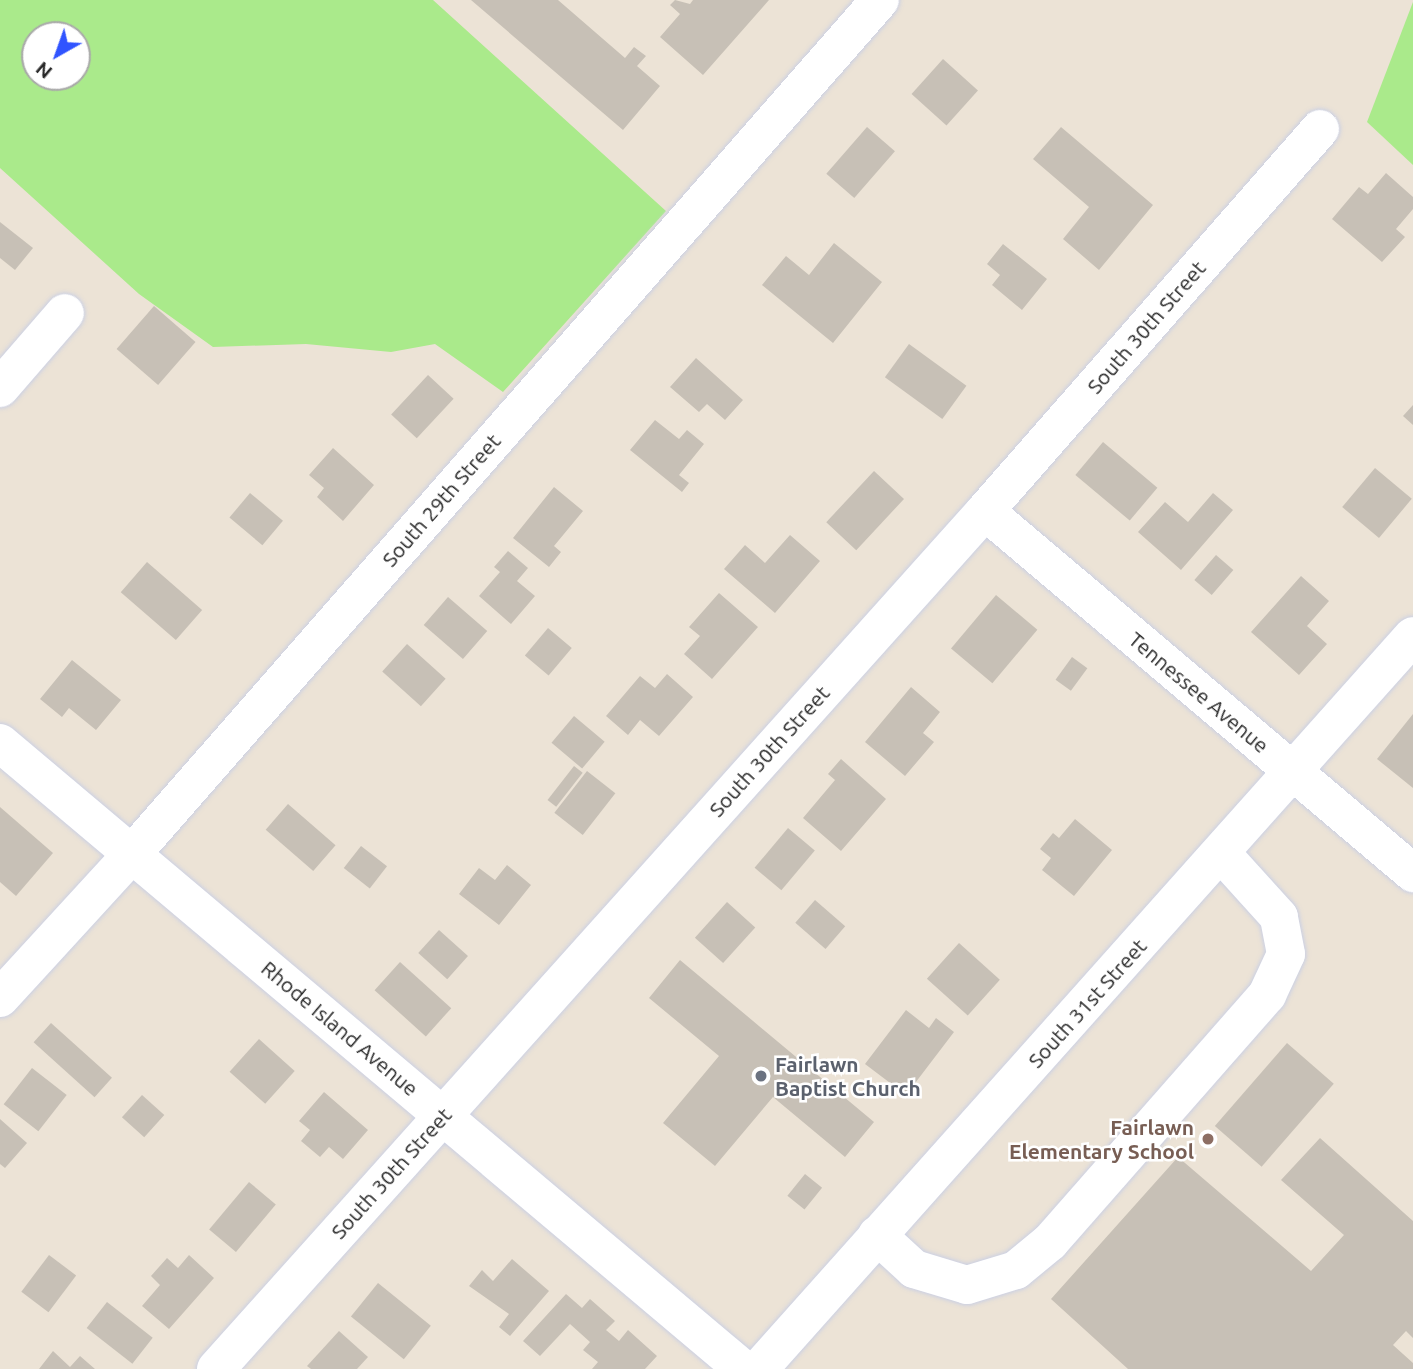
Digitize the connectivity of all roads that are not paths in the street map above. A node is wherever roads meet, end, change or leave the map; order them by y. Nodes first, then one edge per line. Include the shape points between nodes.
1 (880, 0) edge
2 (1320, 129) dead end
3 (65, 313) dead end
4 (0, 388) edge
5 (985, 511) junction
6 (1413, 636) edge
7 (0, 743) edge
8 (1294, 772) junction
9 (132, 854) junction
10 (1222, 854) junction
11 (1413, 873) edge
12 (0, 998) edge
13 (443, 1115) junction
14 (877, 1235) junction
15 (216, 1369) edge
16 (743, 1369) edge
17 (759, 1369) edge

1 - 9 street, South 29th Street
2 - 5 street, South 30th Street
3 - 4 street
5 - 8 street, Tennessee Avenue
5 - 13 street, South 30th Street
6 - 8 street, South 31st Street
7 - 9 street, Rhode Island Avenue
8 - 10 street, South 31st Street
8 - 11 street, Tennessee Avenue
9 - 12 street, South 29th Street
9 - 13 street, Rhode Island Avenue
10 - 14 street, South 31st Street
10 - 14 street via 1279,917 1286,954 1267,995 1050,1242 1016,1270 967,1285 914,1269
13 - 15 street, South 30th Street
13 - 16 street, Rhode Island Avenue
14 - 17 street, South 31st Street

